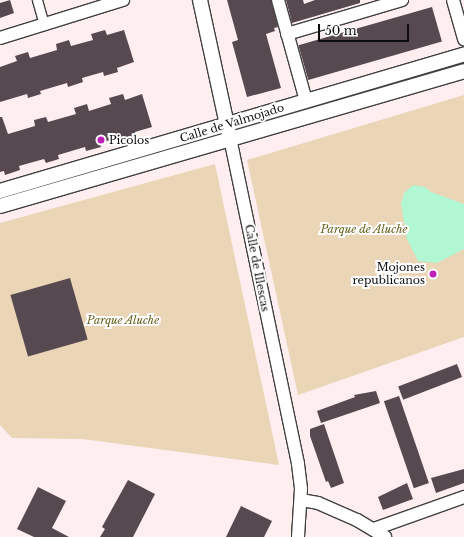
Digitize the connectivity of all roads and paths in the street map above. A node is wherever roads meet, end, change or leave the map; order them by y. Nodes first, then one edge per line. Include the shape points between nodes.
1 (37, 0) edge
2 (123, 0) edge
3 (200, 0) edge
4 (278, 0) edge
5 (402, 0) edge
6 (453, 0) edge
7 (44, 24) junction
8 (288, 34) junction
9 (0, 38) edge
10 (464, 39) edge
11 (464, 54) edge
12 (464, 72) edge
13 (306, 101) junction
14 (229, 132) junction
15 (0, 191) edge
16 (0, 206) edge
17 (464, 497) edge
18 (301, 500) junction
19 (374, 529) junction
20 (298, 537) edge
21 (384, 537) edge

1 - 7 street
2 - 7 street
3 - 14 street, Calle de Illescas
4 - 8 street
5 - 8 street
6 - 10 street
7 - 9 street
8 - 13 street
11 - 13 street, Calle de Valmojado
12 - 14 street, Calle de Valmojado
13 - 14 street, Calle de Valmojado
14 - 15 street, Calle de Valmojado
14 - 16 street, Calle de Valmojado
14 - 18 street, Calle de Illescas via 298,464
17 - 19 street
18 - 19 street via 318,502
18 - 20 street, Calle de Illescas
19 - 21 street

